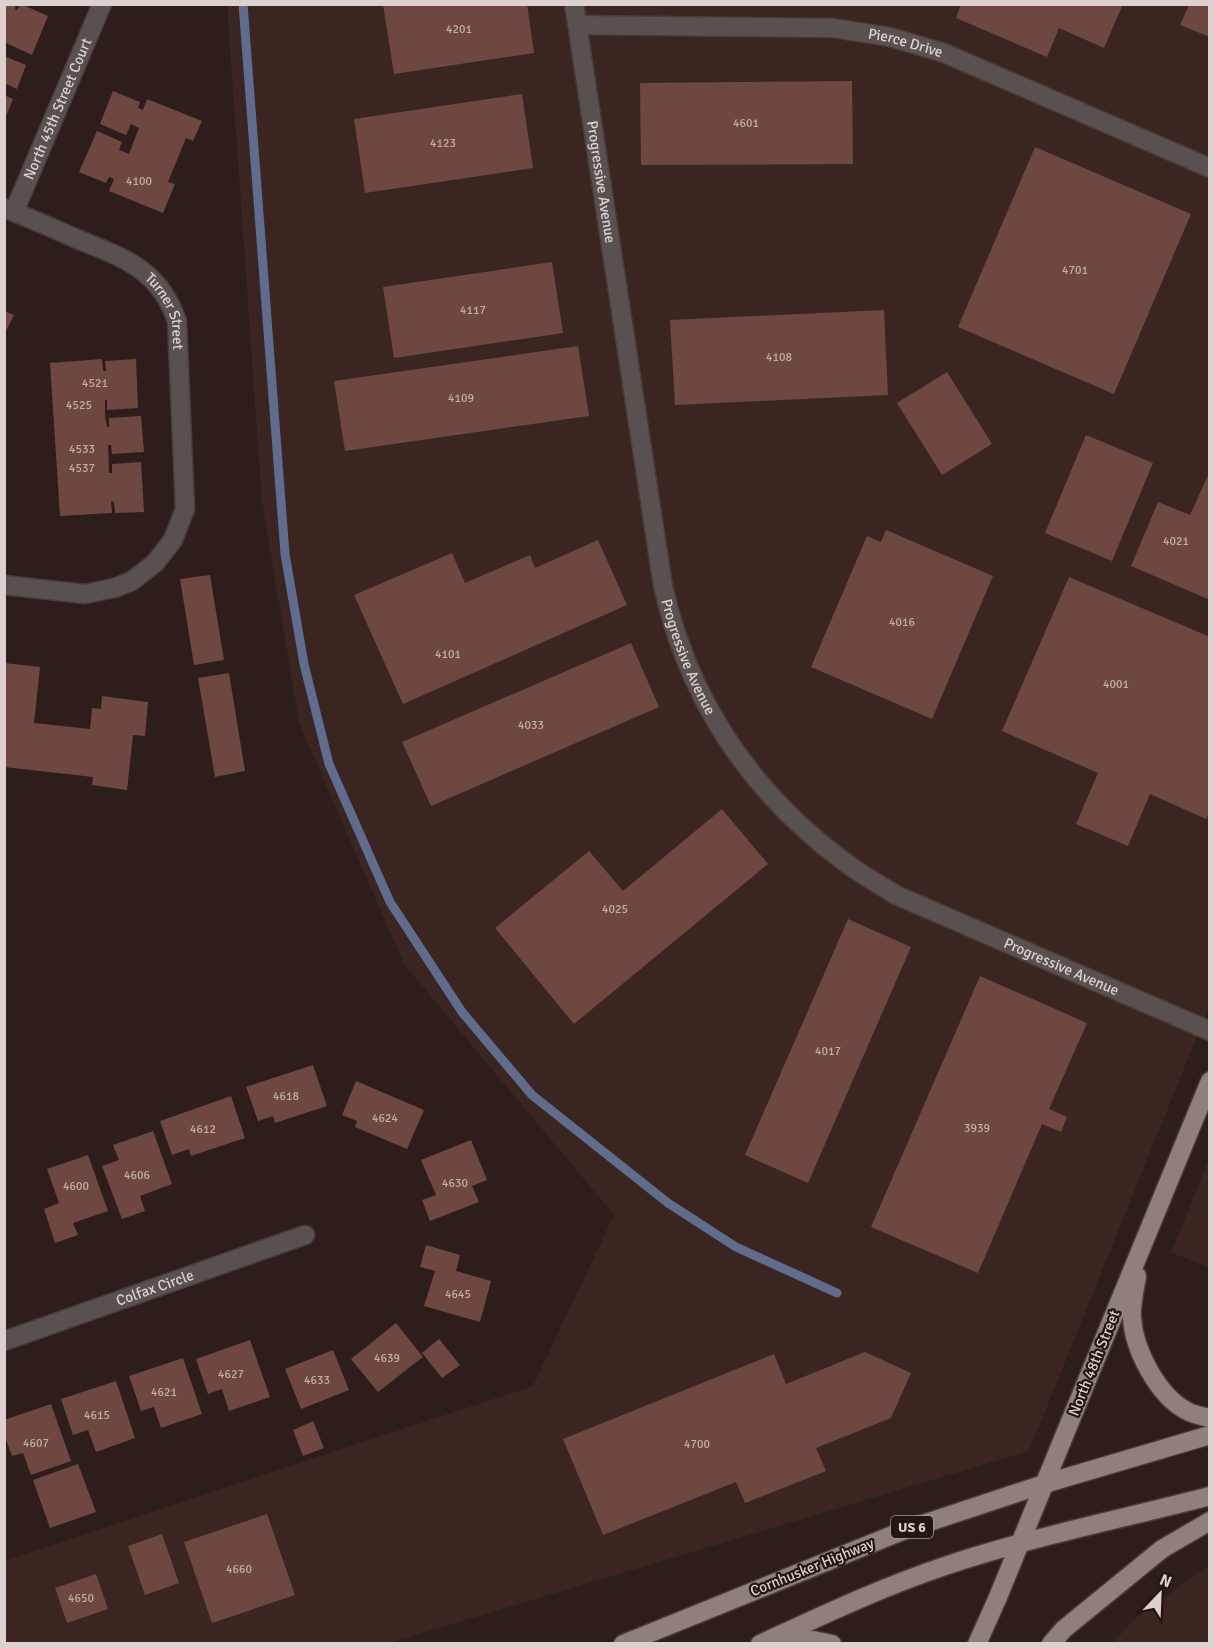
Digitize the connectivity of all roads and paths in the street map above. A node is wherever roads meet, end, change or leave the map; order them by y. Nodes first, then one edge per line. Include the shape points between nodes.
1 (102, 4) edge
2 (574, 4) edge
3 (578, 26) junction
4 (1209, 168) edge
5 (9, 210) edge
6 (4, 585) edge
7 (1209, 1030) edge
8 (1209, 1081) edge
9 (1149, 1227) junction
10 (305, 1235) dead end
11 (4, 1341) edge
12 (1209, 1418) edge
13 (1209, 1436) edge
14 (1044, 1484) junction
15 (1209, 1496) edge
16 (1209, 1521) edge
17 (1019, 1544) junction
18 (623, 1644) edge
19 (760, 1644) edge
20 (769, 1644) edge
21 (832, 1644) edge
22 (977, 1644) edge
23 (1051, 1644) edge

1 - 5 street, North 45th Street Court
2 - 3 street, Progressive Avenue
3 - 4 street, Pierce Drive via 833,28 890,37 944,53
3 - 7 street, Progressive Avenue via 663,586 689,671 714,719 772,799 848,865 897,895
5 - 6 street, Turner Street via 130,261 153,279 171,304 177,321 185,509 173,540 155,563 132,581 84,594
8 - 9 main road, North 48th Street
9 - 12 main road via 1131,1317 1137,1345 1163,1392 1186,1411
9 - 14 main road, North 48th Street
10 - 11 street, Colfax Circle
13 - 14 main road, Cornhusker Highway / US 6
14 - 17 main road, North 48th Street
14 - 18 main road, Cornhusker Highway / US 6 via 905,1530
15 - 17 main road
16 - 23 main road via 1162,1549
17 - 19 main road via 865,1596
17 - 22 main road, North 48th Street
20 - 21 main road via 813,1640

